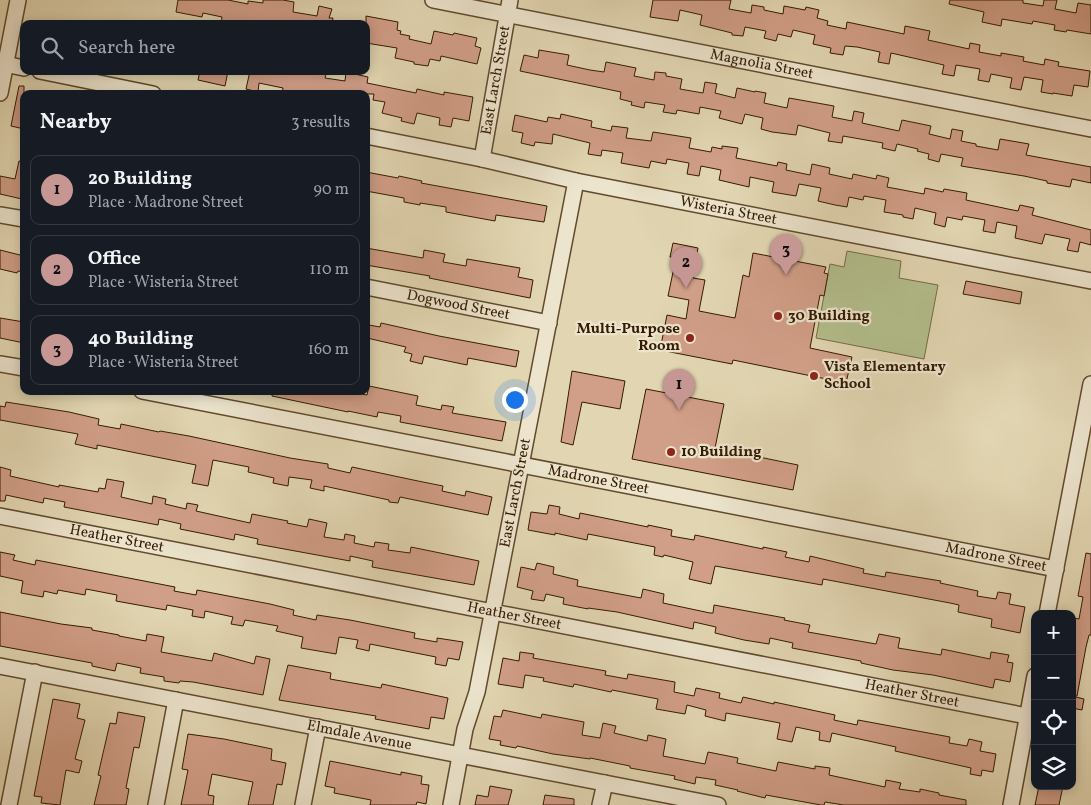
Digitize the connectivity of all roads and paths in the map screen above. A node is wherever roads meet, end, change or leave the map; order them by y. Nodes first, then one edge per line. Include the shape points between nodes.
1 (18, 0) edge
2 (433, 0) edge
3 (510, 0) edge
4 (507, 15) junction
5 (3, 64) edge
6 (20, 67) edge
7 (60, 75) edge
8 (133, 90) edge
9 (0, 93) edge
10 (1091, 129) edge
11 (370, 137) edge
12 (482, 159) junction
13 (576, 181) junction
14 (0, 215) edge
15 (20, 218) edge
16 (1091, 281) edge
17 (370, 288) edge
18 (549, 323) junction
19 (0, 364) edge
20 (20, 367) edge
21 (1091, 384) edge
22 (162, 395) edge
23 (521, 465) junction
24 (0, 516) edge
25 (1056, 569) junction
26 (1048, 610) edge
27 (493, 612) junction
28 (0, 666) edge
29 (35, 672) junction
30 (1031, 696) edge
31 (176, 700) junction
32 (1027, 716) junction
33 (318, 727) junction
34 (460, 755) junction
35 (605, 783) junction
36 (9, 805) edge
37 (156, 805) edge
38 (303, 805) edge
39 (451, 805) edge
40 (600, 805) edge
41 (718, 805) edge
42 (1011, 805) edge

1 - 5 street
2 - 4 street, Magnolia Street
3 - 4 street, East Larch Street
4 - 10 street, Magnolia Street
4 - 12 street, East Larch Street
5 - 6 street
5 - 9 street
7 - 8 street
11 - 12 street, Wisteria Street
12 - 13 street, Wisteria Street
13 - 16 street, Wisteria Street
13 - 18 street, East Larch Street
14 - 15 street
17 - 18 street, Dogwood Street
18 - 23 street, East Larch Street
19 - 20 street
21 - 25 street
22 - 23 street, Madrone Street
23 - 25 street, Madrone Street
23 - 27 street, East Larch Street
24 - 27 street, Heather Street
25 - 26 street
27 - 32 street, Heather Street
27 - 34 street, East Larch Street
28 - 29 street, Elmdale Avenue
29 - 31 street, Elmdale Avenue
29 - 36 street
30 - 32 street
31 - 33 street, Elmdale Avenue
31 - 37 street
32 - 42 street
33 - 34 street, Elmdale Avenue
33 - 38 street
34 - 35 street, Elmdale Avenue
34 - 39 street, East Larch Street
35 - 40 street
35 - 41 street, Elmdale Avenue

